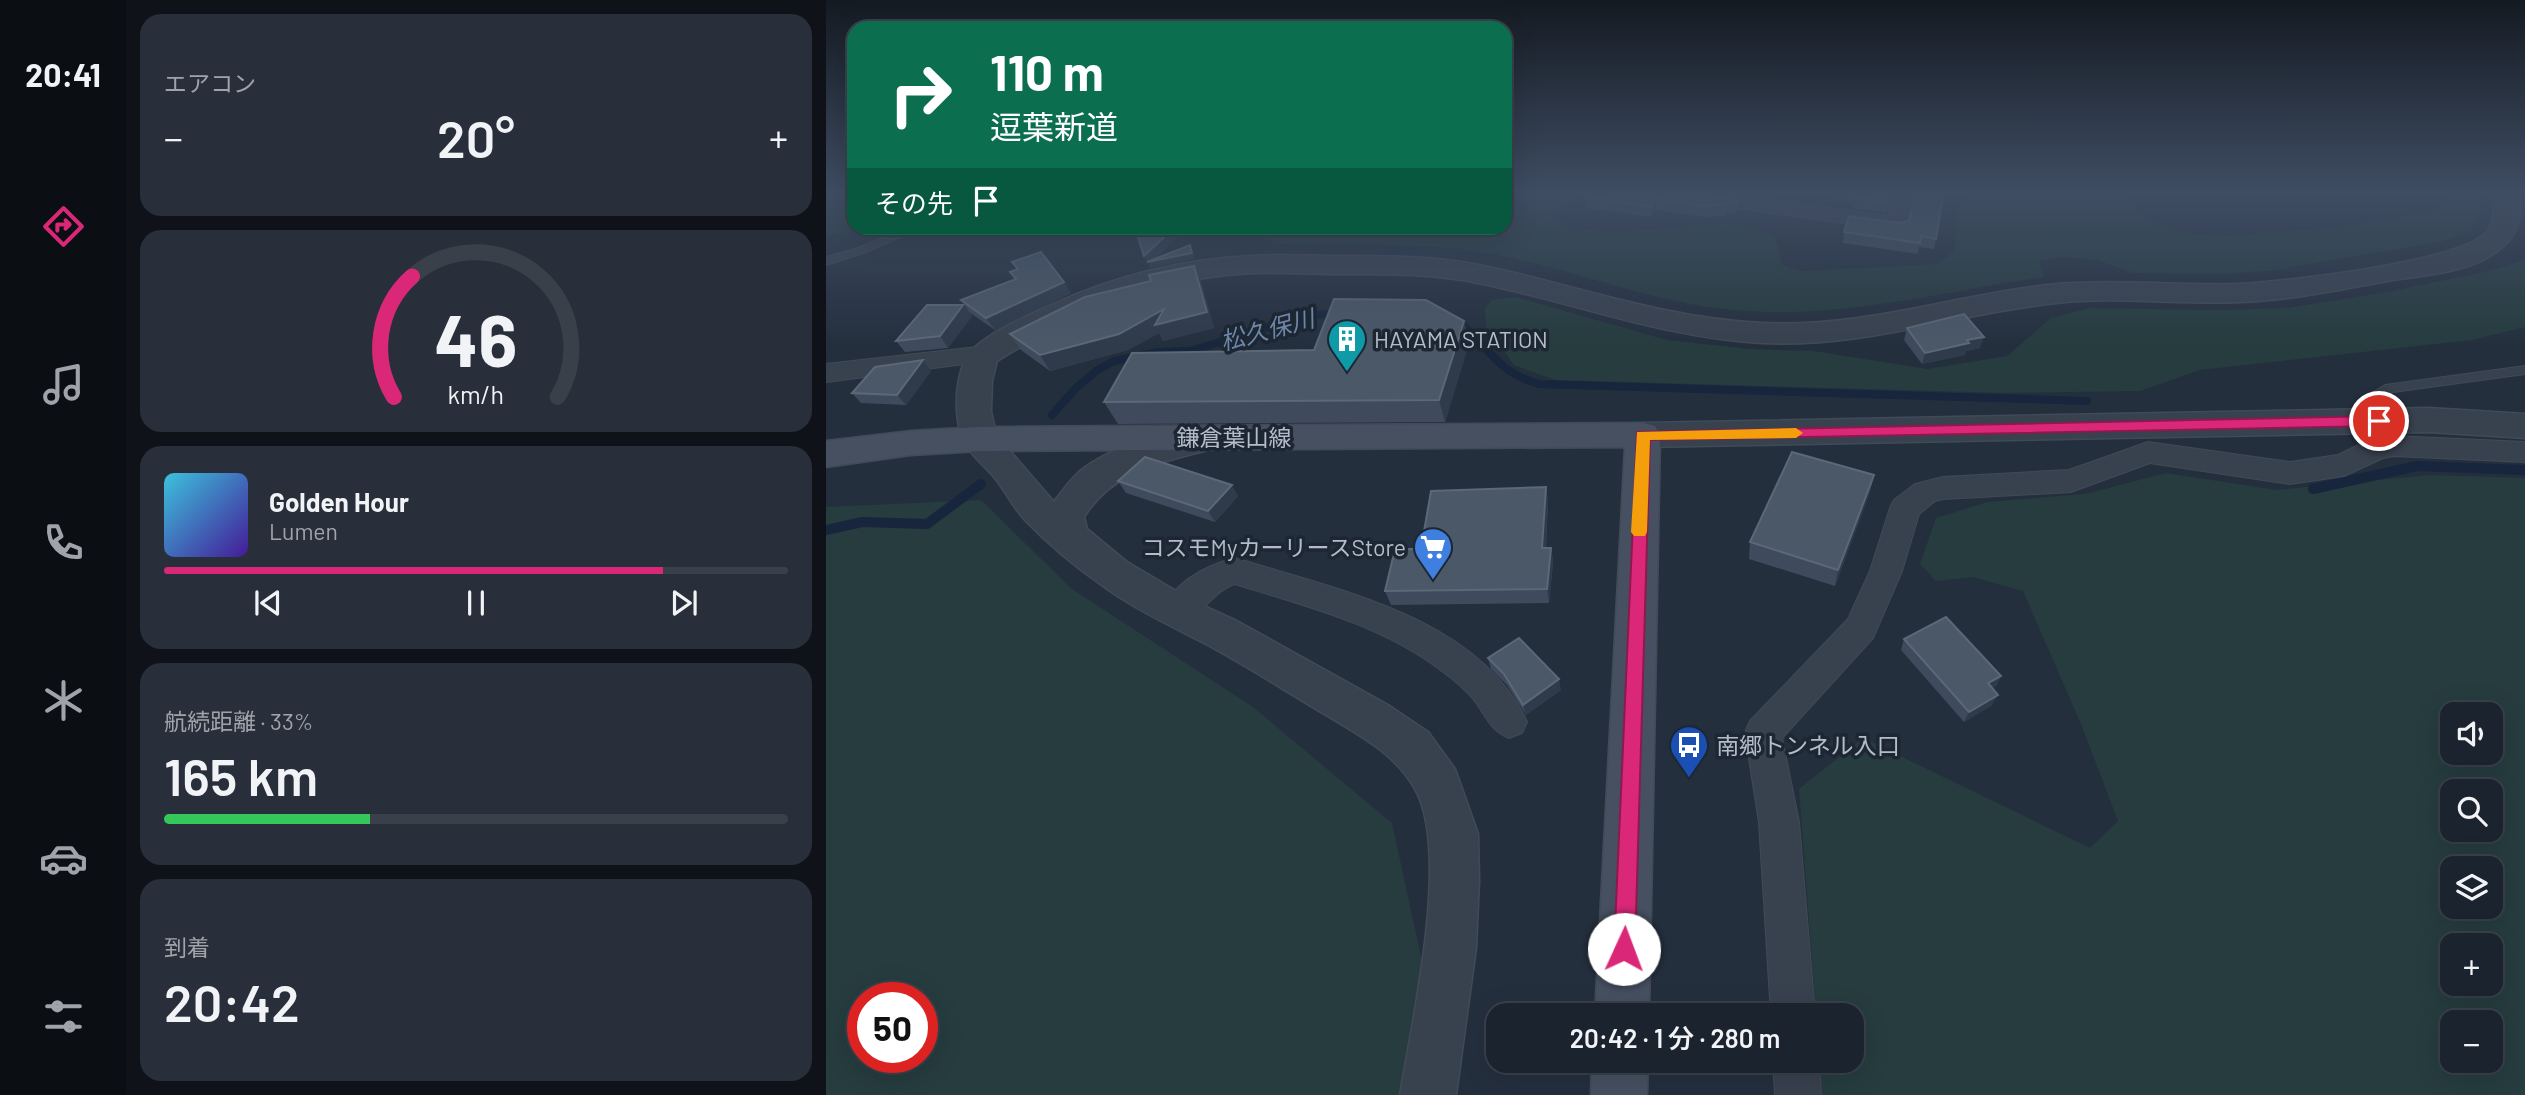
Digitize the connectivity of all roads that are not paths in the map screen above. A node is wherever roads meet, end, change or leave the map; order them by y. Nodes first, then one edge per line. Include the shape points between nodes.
1 (878, 243) edge
2 (2495, 243) edge
3 (826, 261) edge
4 (986, 354) junction
5 (2525, 370) edge
6 (826, 373) edge
7 (2525, 410) edge
8 (2429, 420) junction
9 (2354, 421) junction
10 (2525, 426) edge
11 (1643, 435) junction
12 (1208, 437) junction
13 (980, 439) junction
14 (2525, 452) edge
15 (826, 454) edge
16 (1070, 538) junction
17 (1177, 611) junction
18 (1509, 722) dead end
19 (1622, 1003) edge
20 (1792, 1003) edge
21 (1620, 1073) edge
22 (1797, 1073) edge
23 (1428, 1095) edge
24 (1619, 1095) edge
25 (1798, 1095) edge

1 - 3 lane
2 - 4 street via 2464,260 2260,292 2063,292 1824,333 1761,333 1664,321 1452,269 1244,265 1168,275 1117,290 1058,314
4 - 6 street
4 - 13 street via 979,362 976,381 974,411
5 - 9 lane via 2390,388 2364,404
7 - 8 street
8 - 9 street
8 - 10 street
9 - 11 street
11 - 12 main road, 鎌倉葉山線
11 - 19 main road
12 - 13 main road, 鎌倉葉山線
12 - 16 street via 1142,454 1101,472 1075,496 1065,516
13 - 15 main road, 鎌倉葉山線
13 - 16 street via 1035,507
14 - 20 street via 2393,446 2378,448 2344,465 2290,473 2148,452 2071,481 1943,488 1912,501 1902,516 1886,571 1861,628 1763,733 1779,822
16 - 17 street via 1113,573
17 - 18 street via 1216,575 1235,571 1339,605 1405,631 1446,654 1482,684
17 - 23 street via 1372,719 1412,747 1439,785 1454,834 1454,881 1450,948
21 - 24 main road
22 - 25 street

